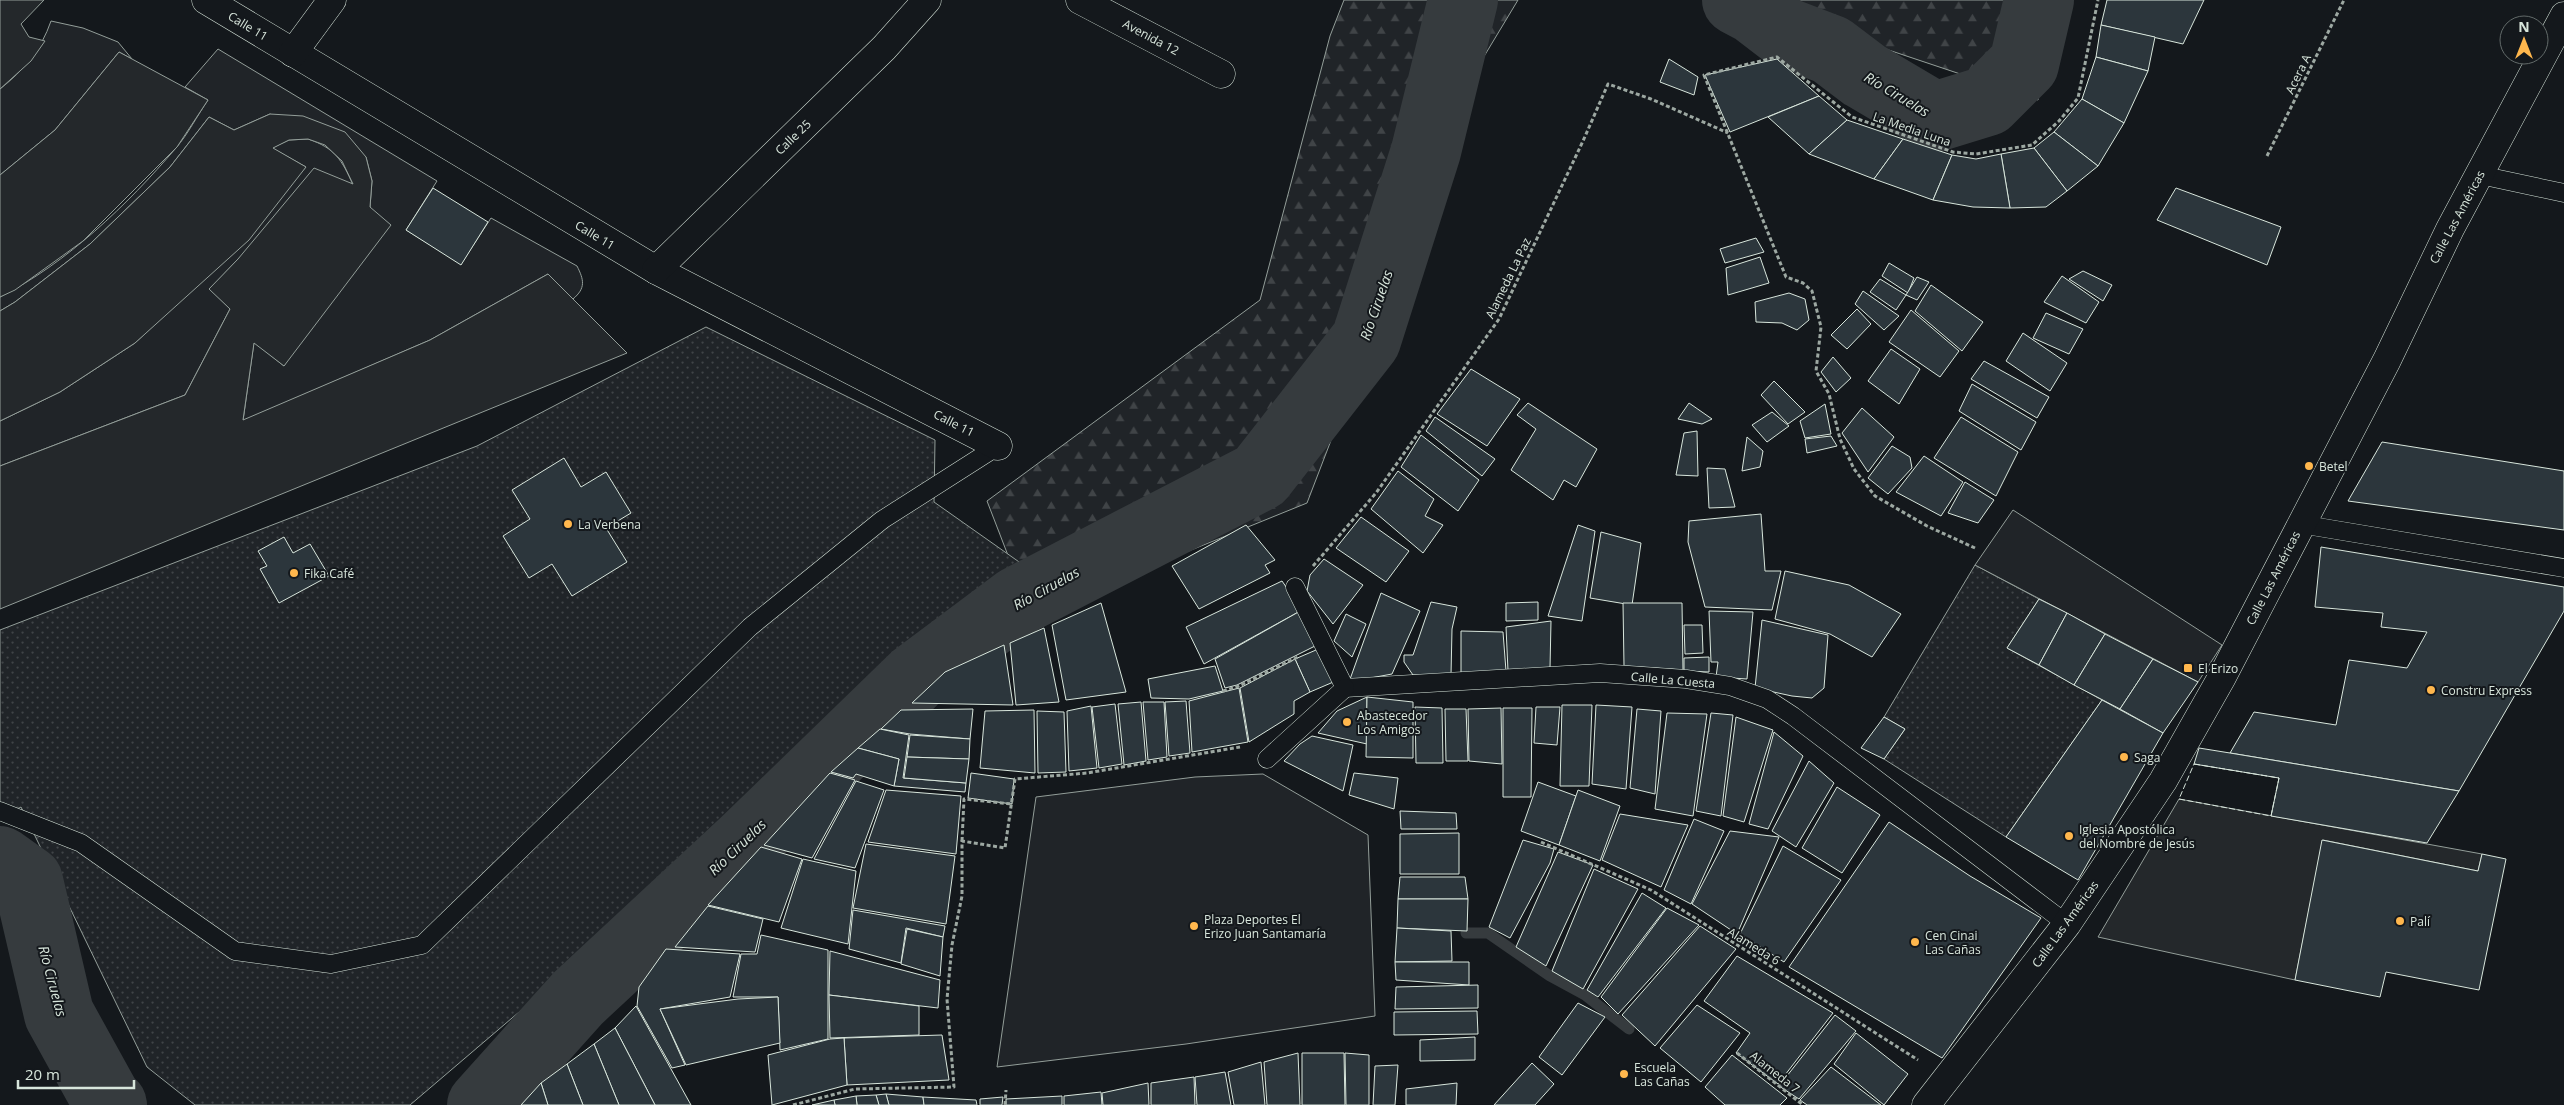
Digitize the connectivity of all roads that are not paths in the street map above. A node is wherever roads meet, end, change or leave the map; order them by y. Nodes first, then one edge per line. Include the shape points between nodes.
1 (206, 0) edge
2 (332, 0) edge
3 (927, 0) edge
4 (1080, 0) edge
5 (2564, 16) edge
6 (293, 53) junction
7 (1221, 74) dead end
8 (2480, 175) junction
9 (2564, 193) edge
10 (656, 270) junction
11 (998, 446) joint
12 (2300, 524) junction
13 (2564, 568) edge
14 (1294, 587) road end
15 (1345, 688) junction
16 (1267, 759) dead end
17 (0, 811) edge
18 (2067, 924) junction
19 (1932, 1097) edge

1 - 6 street, Calle 11
2 - 6 street
3 - 10 street, Calle 25 via 884,48
4 - 7 street, Avenida 12
5 - 8 street, Calle Las Américas
6 - 10 street, Calle 11
8 - 9 lane
8 - 12 street, Calle Las Américas
10 - 11 street, Calle 11
11 - 17 lane via 882,520 750,627 422,945 332,964 235,951 82,843
12 - 13 lane
12 - 18 street, Calle Las Américas via 2222,677 2164,780
14 - 15 lane
15 - 16 lane
15 - 18 lane, Calle La Cuesta via 1600,673 1686,678 1730,686 1766,699 1793,716
18 - 19 street, Calle Las Américas

